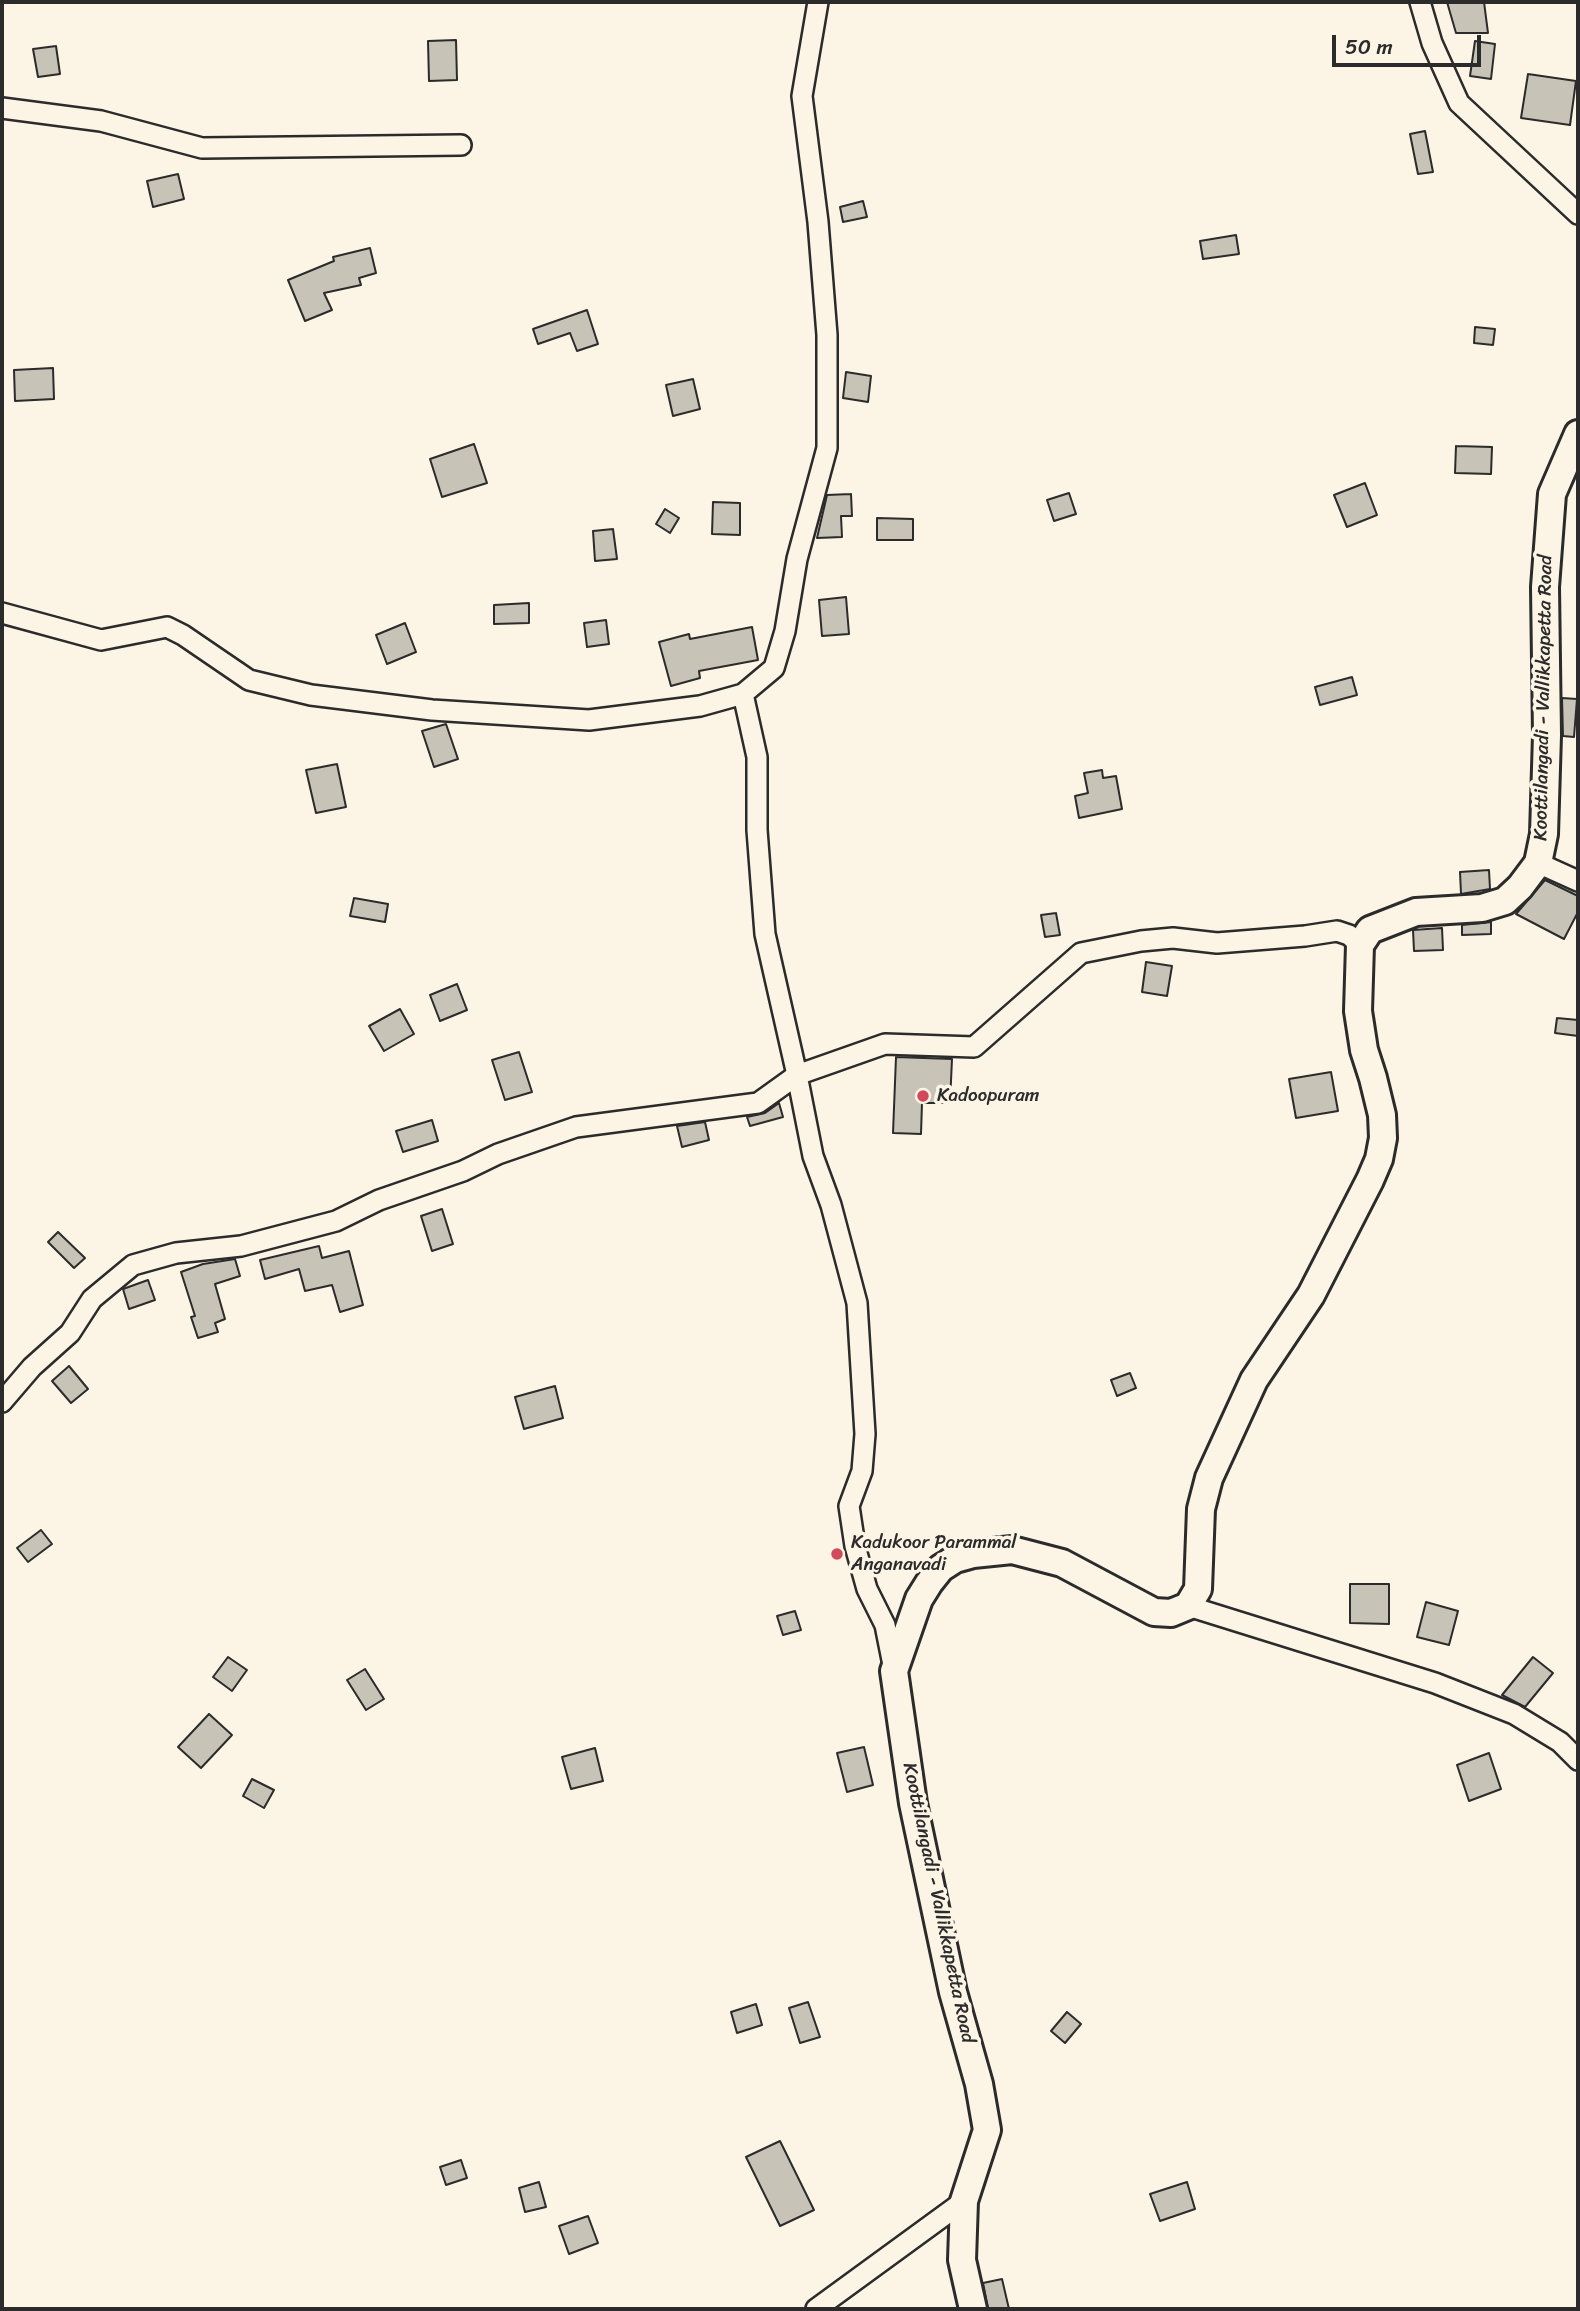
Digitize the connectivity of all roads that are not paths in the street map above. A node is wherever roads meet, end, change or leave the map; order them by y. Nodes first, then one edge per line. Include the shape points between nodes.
1 (818, 2) edge
2 (1420, 2) edge
3 (2, 108) edge
4 (461, 145) dead end
5 (1578, 214) edge
6 (1578, 434) edge
7 (2, 613) edge
8 (743, 694) junction
9 (1538, 863) junction
10 (1578, 881) edge
11 (1360, 945) junction
12 (797, 1075) junction
13 (2, 1402) edge
14 (1188, 1606) junction
15 (894, 1671) junction
16 (1578, 1760) edge
17 (964, 2201) junction
18 (816, 2309) edge
19 (973, 2309) edge

1 - 8 street via 803,96 827,335 827,448 774,668
2 - 5 street via 1432,43 1459,103
3 - 4 street via 101,121 202,148
6 - 9 main road, Koottilangadi - Vallikkapetta Road via 1552,494 1545,587 1544,834
7 - 8 street via 101,639 167,627 249,680 311,695 432,710 589,720 699,706
8 - 12 street via 757,757 765,934
9 - 10 street
9 - 11 main road, Koottilangadi - Vallikkapetta Road via 1505,901 1482,908 1416,912 1370,930
11 - 12 street via 1337,931 1217,943 1172,937 1081,953 974,1047 885,1044
11 - 14 main road via 1358,1011 1382,1115 1378,1159 1311,1295 1254,1380 1209,1478 1201,1509 1198,1589
12 - 13 street via 758,1103 576,1127 379,1200 336,1221 242,1246 176,1253 133,1265 92,1299 70,1333
12 - 15 street via 813,1156 857,1303 865,1434 862,1471 849,1506 855,1546 867,1589 885,1625
14 - 15 main road, Koottilangadi - Vallikkapetta Road via 1171,1613 1154,1612 1062,1563 1012,1550 973,1554 941,1568 929,1583
14 - 16 street via 1514,1714 1560,1742
15 - 17 main road, Koottilangadi - Vallikkapetta Road via 913,1803 987,2130
17 - 18 street
17 - 19 main road, Koottilangadi - Vallikkapetta Road via 962,2260

